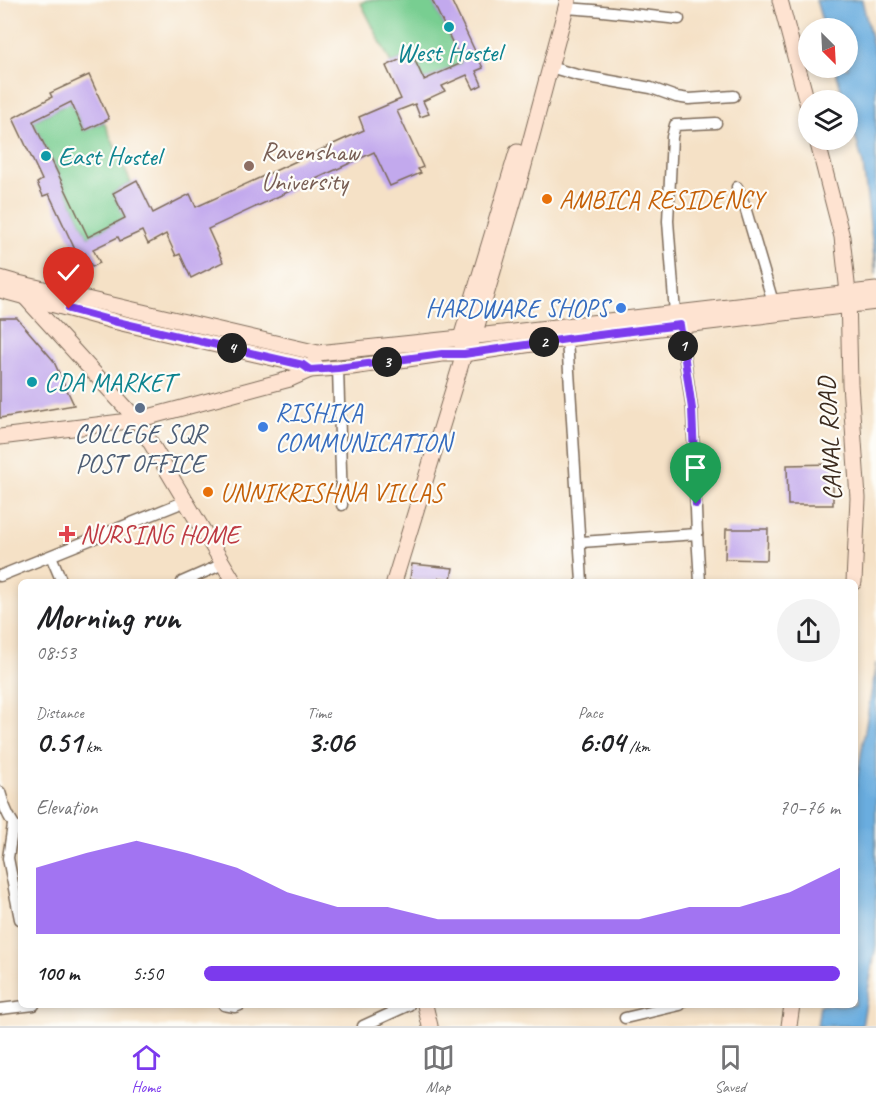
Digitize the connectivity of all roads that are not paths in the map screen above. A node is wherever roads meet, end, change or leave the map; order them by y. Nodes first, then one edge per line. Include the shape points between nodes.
1 (780, 0) edge
2 (565, 3) edge
3 (679, 19) dead end
4 (550, 67) junction
5 (804, 90) edge
6 (735, 96) dead end
7 (716, 123) dead end
8 (820, 150) edge
9 (737, 187) dead end
10 (7, 280) edge
11 (0, 290) edge
12 (876, 290) edge
13 (24, 297) junction
14 (852, 299) junction
15 (773, 302) junction
16 (876, 302) edge
17 (678, 319) junction
18 (468, 337) junction
19 (567, 339) junction
20 (318, 353) junction
21 (464, 354) junction
22 (338, 368) junction
23 (310, 370) junction
24 (137, 420) junction
25 (0, 437) edge
26 (186, 501) junction
27 (342, 505) dead end
28 (697, 534) junction
29 (581, 542) junction
30 (51, 556) junction
31 (223, 564) junction
32 (0, 576) edge
33 (61, 579) edge
34 (189, 579) edge
35 (232, 579) edge
36 (395, 579) edge
37 (582, 579) edge
38 (700, 579) edge
39 (854, 579) edge
40 (0, 792) edge
41 (13, 825) junction
42 (18, 830) edge
43 (4, 859) edge
44 (18, 912) edge
45 (18, 1007) edge
46 (402, 1008) edge
47 (426, 1008) edge
48 (667, 1008) edge
49 (792, 1008) edge
50 (0, 1009) edge
51 (625, 1018) dead end
52 (363, 1026) edge
53 (430, 1026) edge
54 (789, 1026) edge

1 - 5 main road
2 - 3 street via 593,10
2 - 4 main road
2 - 18 main road via 542,71
4 - 6 street via 676,97
4 - 18 main road via 523,169
7 - 17 street via 675,125 672,137 668,221
8 - 14 main road, CANAL ROAD via 842,237
9 - 15 street
10 - 13 main road
10 - 20 main road
11 - 13 main road
12 - 14 main road
13 - 23 main road via 303,365
13 - 24 main road
14 - 15 main road
14 - 16 main road
14 - 17 main road
14 - 39 main road, CANAL ROAD via 850,384 858,498
15 - 17 main road
17 - 18 main road
17 - 19 main road
17 - 28 street via 692,409
18 - 20 main road
18 - 21 main road
19 - 21 main road
19 - 29 street
20 - 23 main road
21 - 22 main road
21 - 36 main road
22 - 23 main road
22 - 27 street
23 - 24 main road via 290,379
24 - 25 main road
24 - 26 main road
26 - 30 street
26 - 31 main road
28 - 29 street
28 - 38 street
29 - 37 street
30 - 32 street
30 - 33 street
31 - 34 street
31 - 35 main road
40 - 41 street
41 - 42 street
41 - 43 street
43 - 44 street
45 - 50 street
46 - 52 street
47 - 53 main road
48 - 51 street
49 - 54 main road

